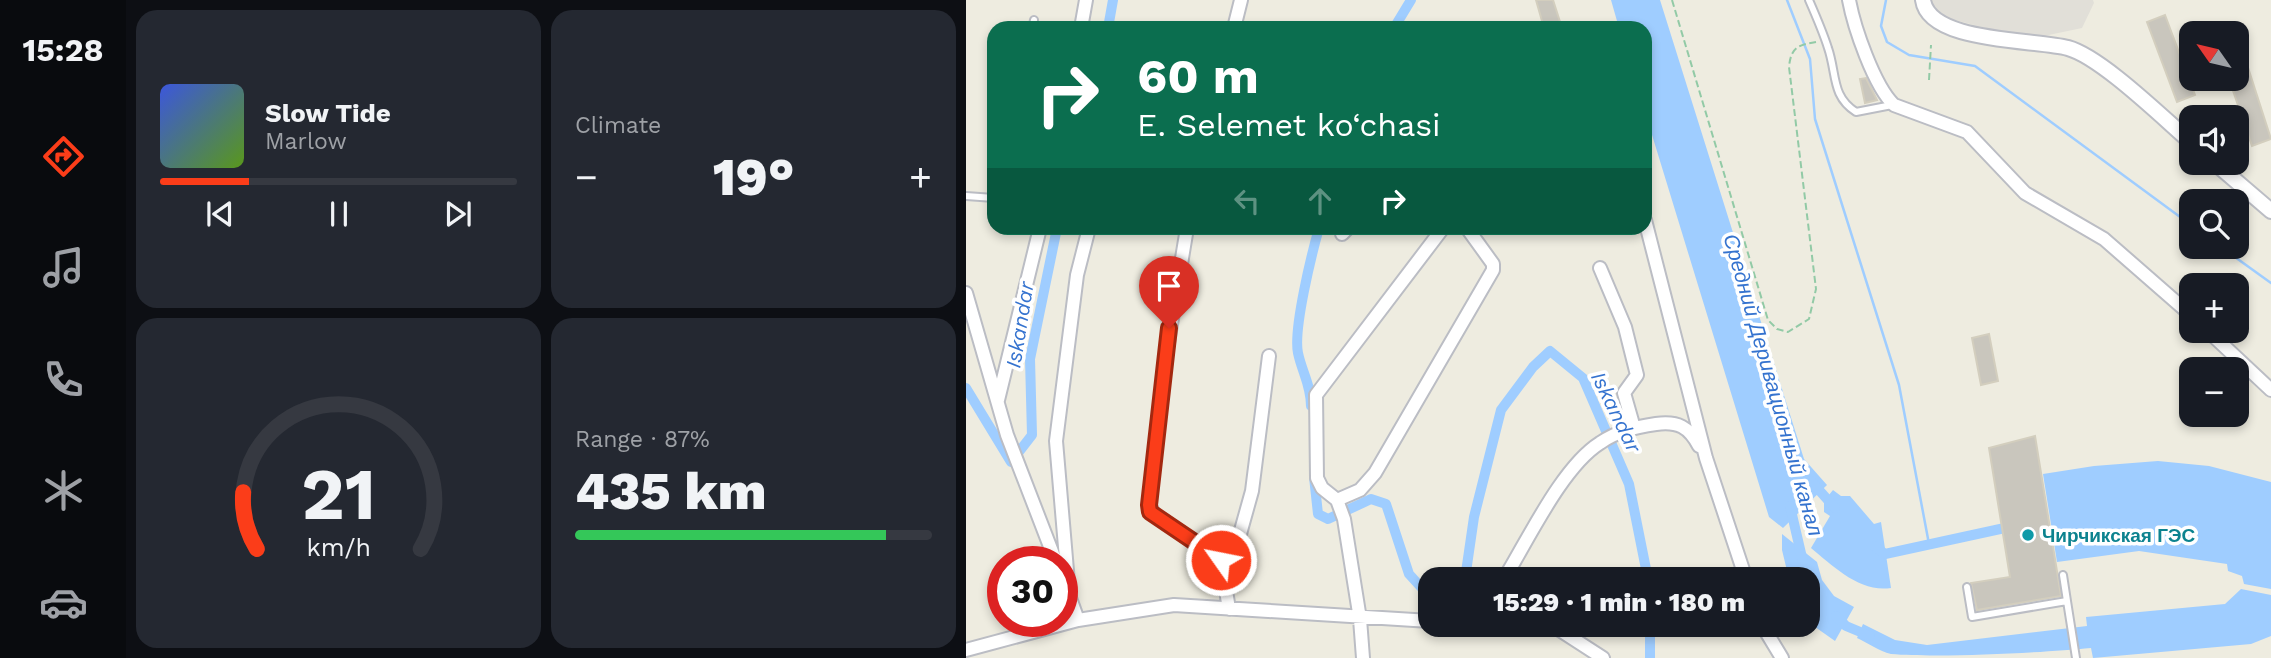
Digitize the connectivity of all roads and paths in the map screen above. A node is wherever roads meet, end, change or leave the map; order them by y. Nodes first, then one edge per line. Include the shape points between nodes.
1 (1086, 0) edge
2 (1241, 0) edge
3 (1672, 0) edge
4 (1809, 0) edge
5 (1861, 0) edge
6 (1923, 0) edge
7 (1850, 6) edge
8 (1082, 21) edge
9 (1236, 21) edge
10 (1815, 42) dead end
11 (1931, 45) dead end
12 (1929, 80) dead end
13 (1898, 107) junction
14 (2179, 132) edge
15 (2229, 175) edge
16 (966, 196) edge
17 (987, 198) edge
18 (2271, 211) edge
19 (1038, 235) edge
20 (1086, 235) edge
21 (1186, 235) edge
22 (1438, 235) edge
23 (1472, 235) edge
24 (1649, 235) edge
25 (1600, 268) dead end
26 (966, 293) edge
27 (2179, 305) edge
28 (2221, 343) edge
29 (1269, 356) dead end
30 (2271, 390) edge
31 (998, 401) junction
32 (1634, 428) junction
33 (1706, 458) junction
34 (1337, 503) junction
35 (1050, 546) edge
36 (1065, 546) edge
37 (1221, 560) junction
38 (1511, 567) edge
39 (1742, 567) edge
40 (2063, 575) dead end
41 (1967, 587) dead end
42 (2067, 601) junction
43 (1229, 609) junction
44 (1360, 619) junction
45 (1078, 620) edge
46 (1418, 621) edge
47 (1015, 637) edge
48 (1571, 637) edge
49 (1769, 637) edge
50 (966, 650) edge
51 (1363, 658) edge
52 (1603, 658) edge
53 (1782, 658) edge
54 (2076, 658) edge

1 - 8 street
2 - 9 street
3 - 10 path via 1768,320 1788,332 1809,319 1816,289 1789,67 1798,45
4 - 13 lane via 1829,50 1836,92 1844,104 1856,112
5 - 7 street
6 - 14 street via 1930,18 1940,24 2078,52
7 - 13 street via 1882,86
11 - 12 path
13 - 27 street via 1967,132 2025,192 2104,239
15 - 18 street
16 - 17 lane
19 - 31 street
20 - 36 street via 1056,441
21 - 37 street via 1169,328 1149,505 1150,512
22 - 34 street via 1315,395 1317,478
23 - 34 street via 1493,270 1375,473 1360,490
24 - 33 street
25 - 32 street via 1632,350 1637,375 1623,393
26 - 31 street
28 - 30 street
29 - 37 street via 1252,491 1240,534
31 - 35 street
32 - 33 street via 1681,424 1693,434
32 - 38 street via 1600,442 1583,456
33 - 39 street
34 - 44 street via 1344,519
37 - 43 street
40 - 42 lane
41 - 42 lane via 1972,617
42 - 54 lane
43 - 44 street
43 - 45 street via 1174,605
44 - 46 street
44 - 51 street
47 - 50 street
48 - 52 street
49 - 53 street

